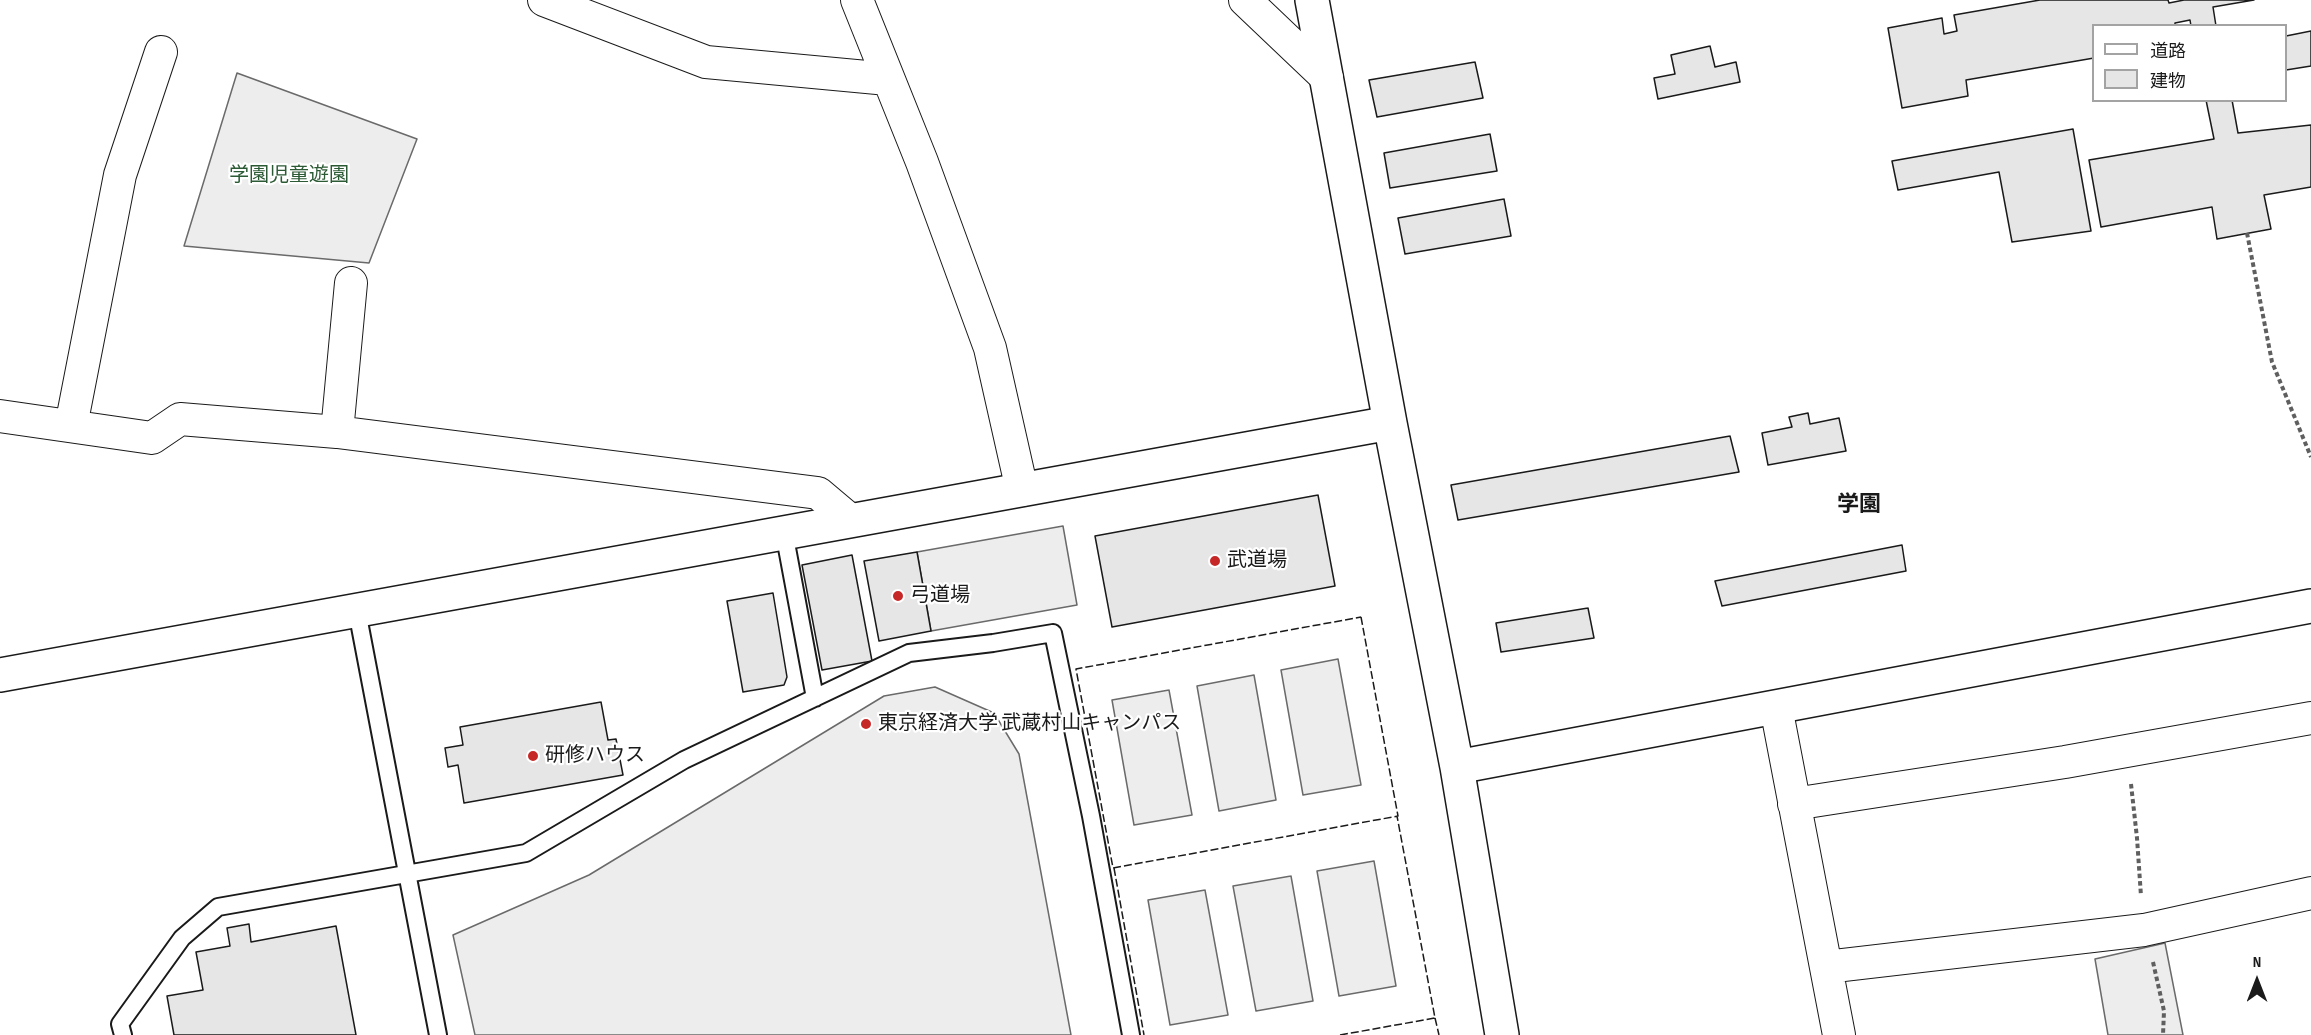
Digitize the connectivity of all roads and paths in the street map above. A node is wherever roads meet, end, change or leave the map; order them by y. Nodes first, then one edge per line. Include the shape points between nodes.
1 (544, 0) edge
2 (856, 0) edge
3 (1245, 0) edge
4 (1312, 0) edge
5 (161, 52) dead end
6 (1327, 78) junction
7 (888, 79) junction
8 (2247, 233) dead end
9 (351, 283) dead end
10 (0, 416) edge
11 (1390, 423) junction
12 (71, 426) junction
13 (337, 432) junction
14 (2311, 457) edge
15 (1022, 490) junction
16 (850, 520) junction
17 (784, 532) junction
18 (2311, 606) edge
19 (357, 611) junction
20 (0, 675) edge
21 (815, 698) junction
22 (1776, 707) junction
23 (2311, 718) edge
24 (1457, 767) junction
25 (1794, 804) junction
26 (408, 873) junction
27 (2311, 893) edge
28 (1826, 967) junction
29 (123, 1035) edge
30 (438, 1035) edge
31 (1131, 1035) edge
32 (1502, 1035) edge
33 (1839, 1035) edge

1 - 7 street via 706,62
2 - 7 street
3 - 6 street
4 - 6 street
5 - 12 street via 120,175
6 - 11 street
7 - 15 street via 990,348
8 - 14 path via 2272,362
9 - 13 street
10 - 12 street
11 - 15 street
11 - 24 street
12 - 13 street via 152,438 180,419
13 - 16 street via 818,493
15 - 16 street
16 - 17 street
17 - 19 street
17 - 21 lane
18 - 22 street
19 - 20 street
19 - 26 lane
21 - 26 lane via 684,760 526,854
21 - 31 lane via 909,653 1053,633
22 - 24 street
22 - 25 street
23 - 25 street via 2065,762
24 - 32 street
25 - 28 street
26 - 29 lane via 218,907 182,938 120,1024
26 - 30 lane
27 - 28 street via 2144,930
28 - 33 street

